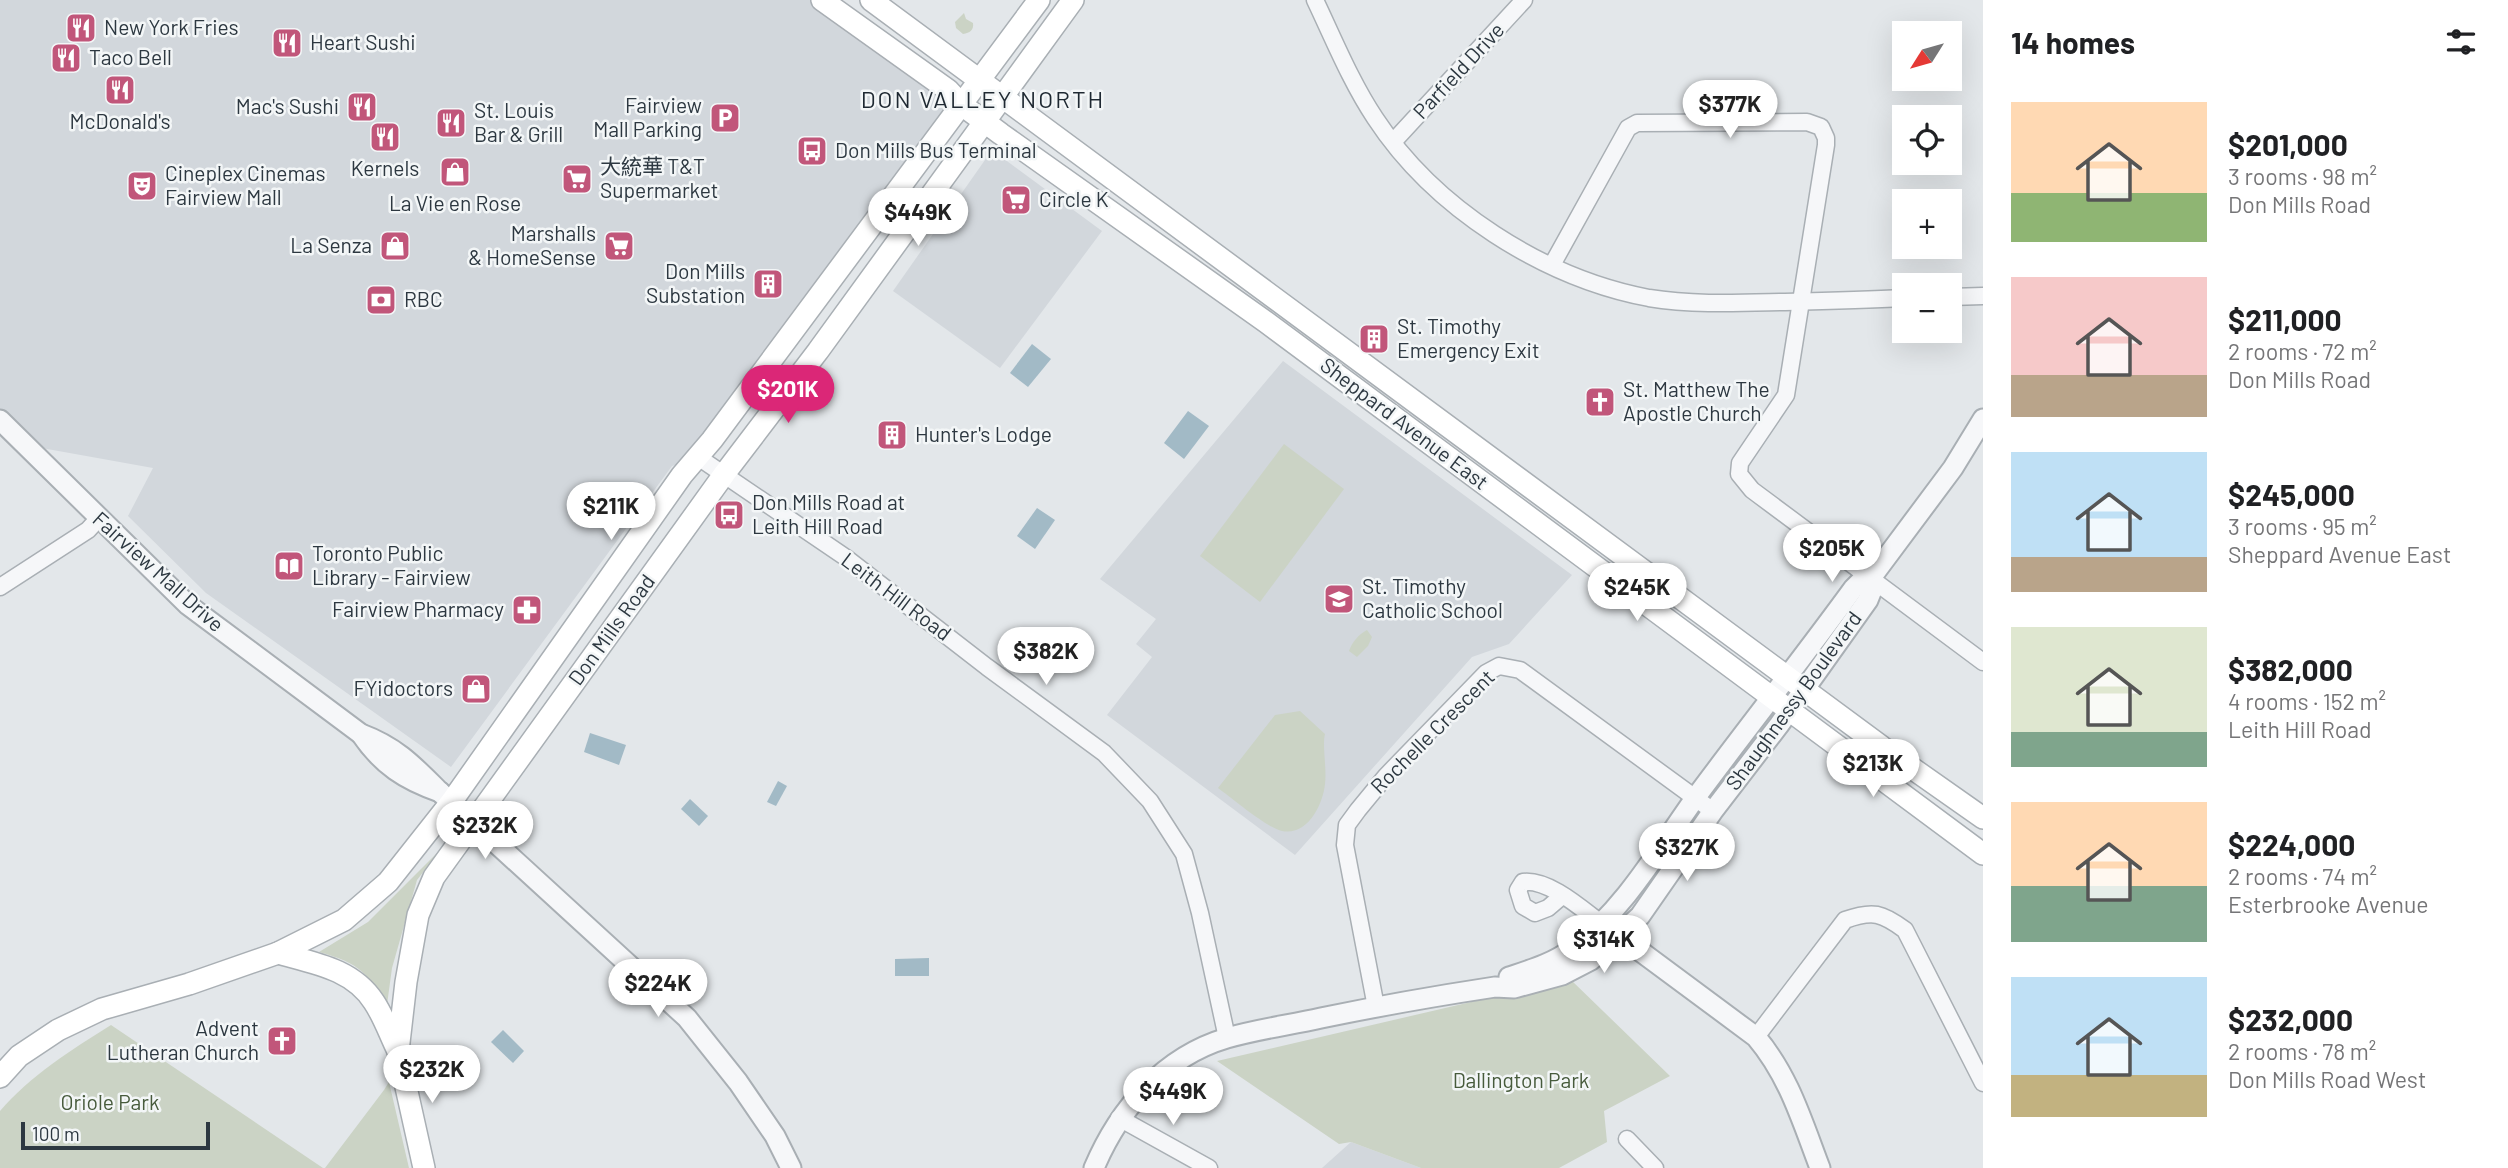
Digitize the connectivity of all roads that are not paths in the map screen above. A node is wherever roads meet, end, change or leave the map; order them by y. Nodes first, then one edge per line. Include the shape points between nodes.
1 (822, 0) edge
2 (872, 0) edge
3 (1039, 0) edge
4 (1073, 0) edge
5 (1315, 0) edge
6 (1524, 0) edge
7 (980, 79) junction
8 (1003, 96) junction
9 (962, 105) junction
10 (984, 121) junction
11 (1393, 142) junction
12 (1552, 265) junction
13 (1983, 296) edge
14 (1962, 297) edge
15 (1892, 298) edge
16 (1800, 302) junction
17 (0, 420) edge
18 (1980, 432) edge
19 (698, 457) junction
20 (725, 473) junction
21 (99, 518) junction
22 (1871, 578) junction
23 (0, 587) edge
24 (1983, 662) edge
25 (1796, 683) junction
26 (1780, 704) junction
27 (446, 797) junction
28 (1696, 798) junction
29 (1713, 811) junction
30 (1983, 818) edge
31 (474, 820) junction
32 (1983, 854) edge
33 (1562, 896) dead end
34 (1607, 918) junction
35 (1619, 936) junction
36 (278, 953) junction
37 (1495, 987) junction
38 (1376, 1007) junction
39 (1756, 1037) junction
40 (1227, 1038) junction
41 (398, 1051) junction
42 (0, 1077) edge
43 (1983, 1083) edge
44 (1119, 1118) junction
45 (1627, 1139) dead end
46 (424, 1168) edge
47 (791, 1168) edge
48 (1094, 1168) edge
49 (1209, 1168) edge
50 (1655, 1168) edge
51 (1821, 1168) edge

1 - 9 main road, Sheppard Avenue East via 948,90
2 - 7 main road, Sheppard Avenue East
3 - 7 main road, Don Mills Road
4 - 8 main road, Don Mills Road
5 - 11 street via 1359,92
6 - 11 street, Parfield Drive
7 - 8 main road, Sheppard Avenue East
7 - 9 main road, Don Mills Road
8 - 10 main road, Don Mills Road
8 - 25 main road, Sheppard Avenue East
9 - 10 main road, Sheppard Avenue East
9 - 19 main road, Don Mills Road
10 - 20 main road, Don Mills Road
10 - 26 main road, Sheppard Avenue East via 1266,322
11 - 12 street via 1454,205 1514,246
12 - 16 street via 1650,298
12 - 16 street via 1629,128 1637,124 1807,122 1821,127 1826,138
13 - 14 street
15 - 16 street
16 - 22 street via 1786,395 1740,463 1739,474 1752,490
17 - 21 street, Fairview Mall Drive
18 - 22 street, Shaughnessy Boulevard
19 - 20 street, Leith Hill Road
19 - 27 main road, Don Mills Road
20 - 31 main road, Don Mills Road
20 - 40 street, Leith Hill Road via 845,557 1104,753 1150,801 1184,854
21 - 23 street via 88,530
21 - 27 street, Fairview Mall Drive via 188,605 361,734 384,743 423,772
22 - 24 street
22 - 25 street, Shaughnessy Boulevard via 1868,600
25 - 26 street, Shaughnessy Boulevard
25 - 30 main road, Sheppard Avenue East
26 - 28 street, Shaughnessy Boulevard
26 - 29 street, Shaughnessy Boulevard
26 - 32 main road, Sheppard Avenue East
27 - 31 street, Fairview Mall Drive
27 - 36 main road, Don Mills Road via 387,883 344,920
28 - 29 street, Rochelle Crescent
28 - 34 street, Shaughnessy Boulevard
28 - 38 street, Rochelle Crescent via 1520,670 1499,666 1486,673 1386,776 1347,825 1345,845
29 - 35 street, Shaughnessy Boulevard via 1640,916
31 - 41 main road, Don Mills Road via 434,877 418,915
31 - 47 street, Fairview Mall Drive via 687,1018 738,1082
33 - 34 street
34 - 35 street
34 - 37 street, Shaughnessy Boulevard via 1570,951
35 - 37 street, Shaughnessy Boulevard via 1591,960 1562,975 1514,988
35 - 39 street
36 - 41 main road via 330,967 351,978 374,1002
36 - 42 main road, Don Mills Road via 102,1009 58,1030 19,1056
37 - 38 street, Shaughnessy Boulevard
38 - 40 street, Shaughnessy Boulevard
39 - 43 street via 1845,920 1865,913 1886,917 1905,930
39 - 51 street via 1787,1082
40 - 44 street, Shaughnessy Boulevard via 1171,1067
41 - 46 main road
44 - 48 street, Shaughnessy Boulevard
44 - 49 street
45 - 50 street

